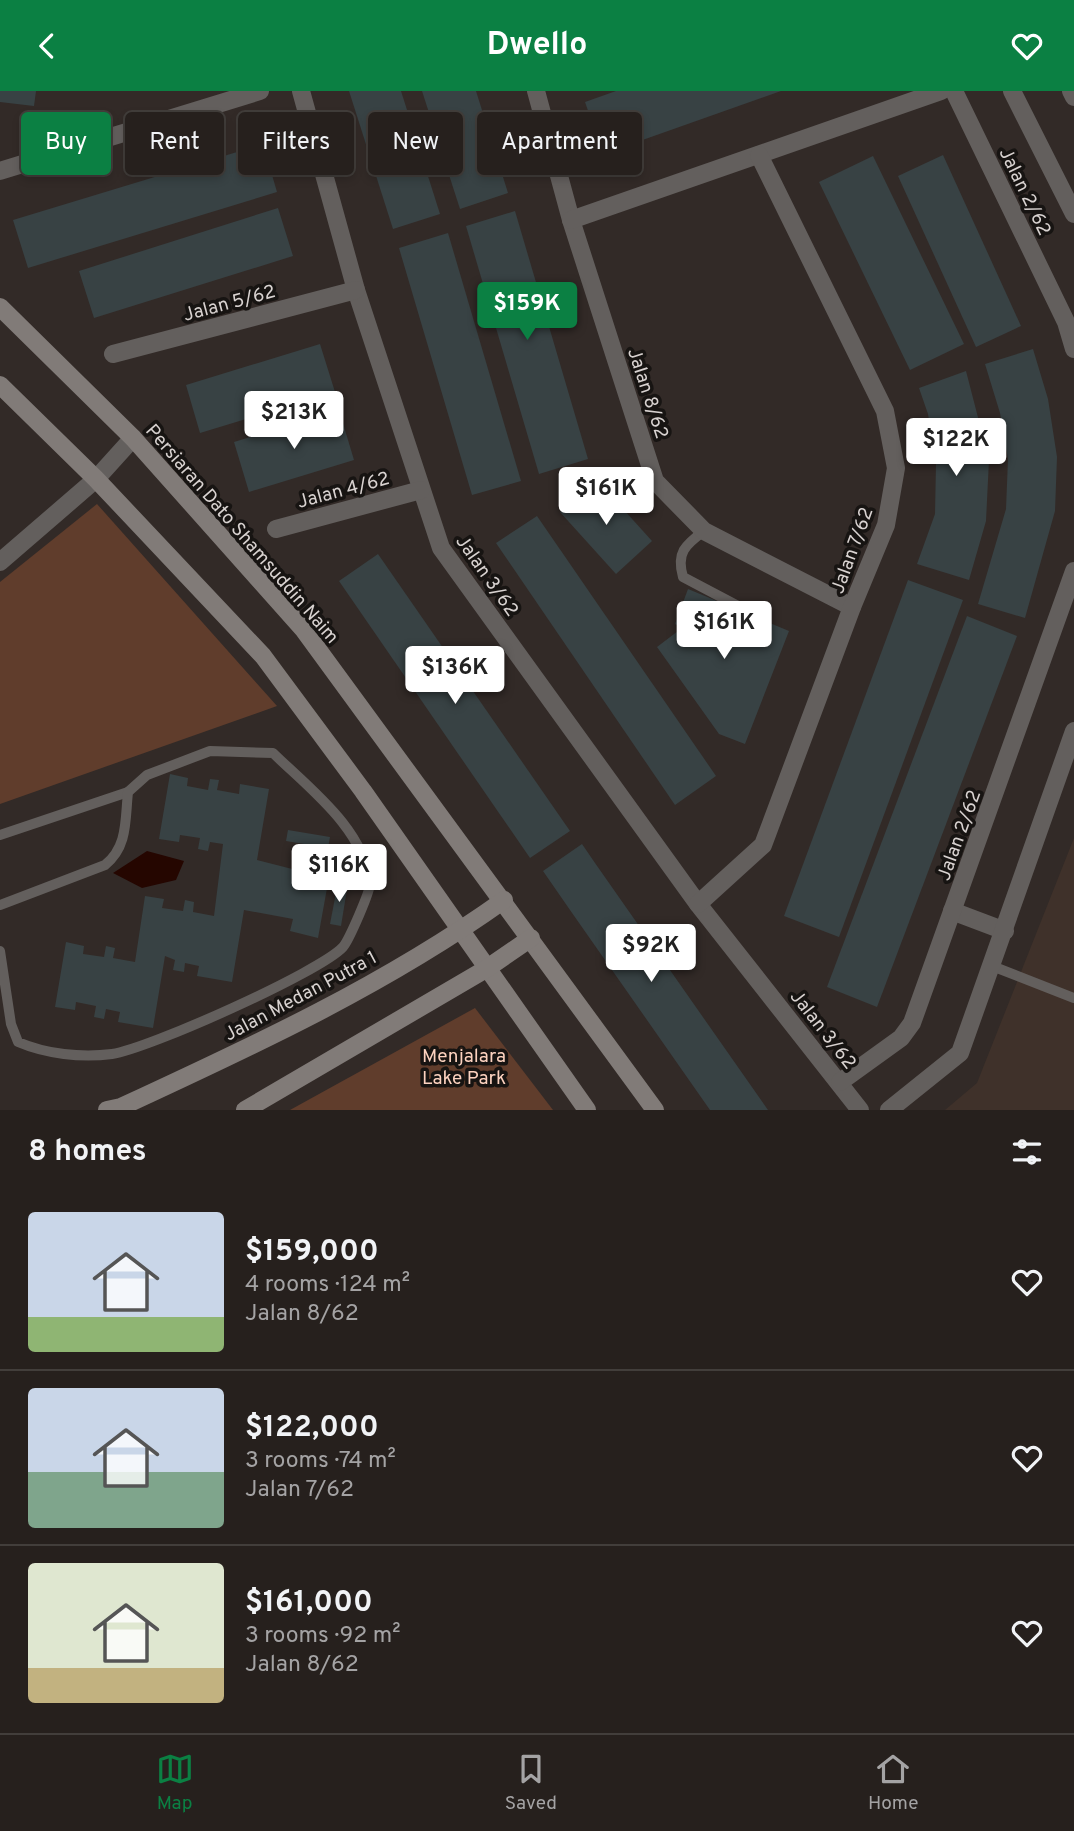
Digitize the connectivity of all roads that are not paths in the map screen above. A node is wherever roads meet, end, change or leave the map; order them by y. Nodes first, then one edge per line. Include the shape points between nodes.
1 (260, 91) edge
2 (301, 91) edge
3 (536, 91) edge
4 (941, 91) edge
5 (954, 91) edge
6 (1012, 91) edge
7 (1071, 91) edge
8 (1074, 97) edge
9 (759, 155) junction
10 (0, 171) edge
11 (1074, 214) edge
12 (571, 220) junction
13 (356, 290) junction
14 (0, 307) edge
15 (1074, 349) edge
16 (113, 354) dead end
17 (0, 385) edge
18 (133, 438) junction
19 (96, 479) junction
20 (421, 490) junction
21 (276, 529) dead end
22 (704, 531) junction
23 (0, 562) edge
24 (1074, 571) edge
25 (738, 606) dead end
26 (852, 607) junction
27 (1074, 731) edge
28 (128, 792) junction
29 (0, 835) edge
30 (504, 900) junction
31 (698, 904) junction
32 (0, 905) edge
33 (952, 911) junction
34 (460, 931) junction
35 (1004, 931) junction
36 (531, 938) junction
37 (0, 951) edge
38 (992, 967) junction
39 (486, 969) junction
40 (1074, 998) edge
41 (840, 1082) junction
42 (107, 1110) edge
43 (245, 1110) edge
44 (587, 1110) edge
45 (655, 1110) edge
46 (860, 1110) edge
47 (889, 1110) edge

1 - 10 street
2 - 13 street, Jalan 3/62
3 - 12 street, Jalan 8/62
4 - 9 street
5 - 15 street, Jalan 2/62 via 1066,322
6 - 11 street, Jalan 2/62
7 - 8 street
9 - 12 street
9 - 26 street, Jalan 7/62 via 885,411 896,468 886,525
12 - 22 street, Jalan 8/62 via 655,481
13 - 16 street, Jalan 5/62
13 - 20 street, Jalan 3/62
14 - 18 main road, Persiaran Dato Shamsuddin Naim
17 - 19 main road
18 - 19 street
18 - 30 main road, Persiaran Dato Shamsuddin Naim via 303,629
19 - 23 street
19 - 34 main road via 263,656
20 - 21 street, Jalan 4/62
20 - 31 street, Jalan 3/62 via 441,548
22 - 25 lane via 682,551 683,577
22 - 26 street, Jalan 8/62
24 - 33 street, Jalan 2/62
26 - 31 street, Jalan 7/62 via 763,845
27 - 35 street
28 - 29 lane
28 - 32 lane via 123,842 116,856 105,865
28 - 37 lane via 147,775 210,751 273,753 360,847 370,886 344,946 291,980 199,1022 114,1054 76,1055 36,1050 18,1042
30 - 34 main road, Jalan Medan Putra 1
30 - 36 main road, Persiaran Dato Shamsuddin Naim
31 - 41 street, Jalan 3/62
33 - 35 street
33 - 41 street, Jalan 2/62 via 909,1031
34 - 39 main road
34 - 42 main road, Jalan Medan Putra 1 via 295,1027
35 - 38 street
36 - 39 main road
36 - 45 main road, Persiaran Dato Shamsuddin Naim
38 - 40 lane
38 - 47 street via 960,1053
39 - 43 main road
39 - 44 main road
41 - 46 street, Jalan 3/62

